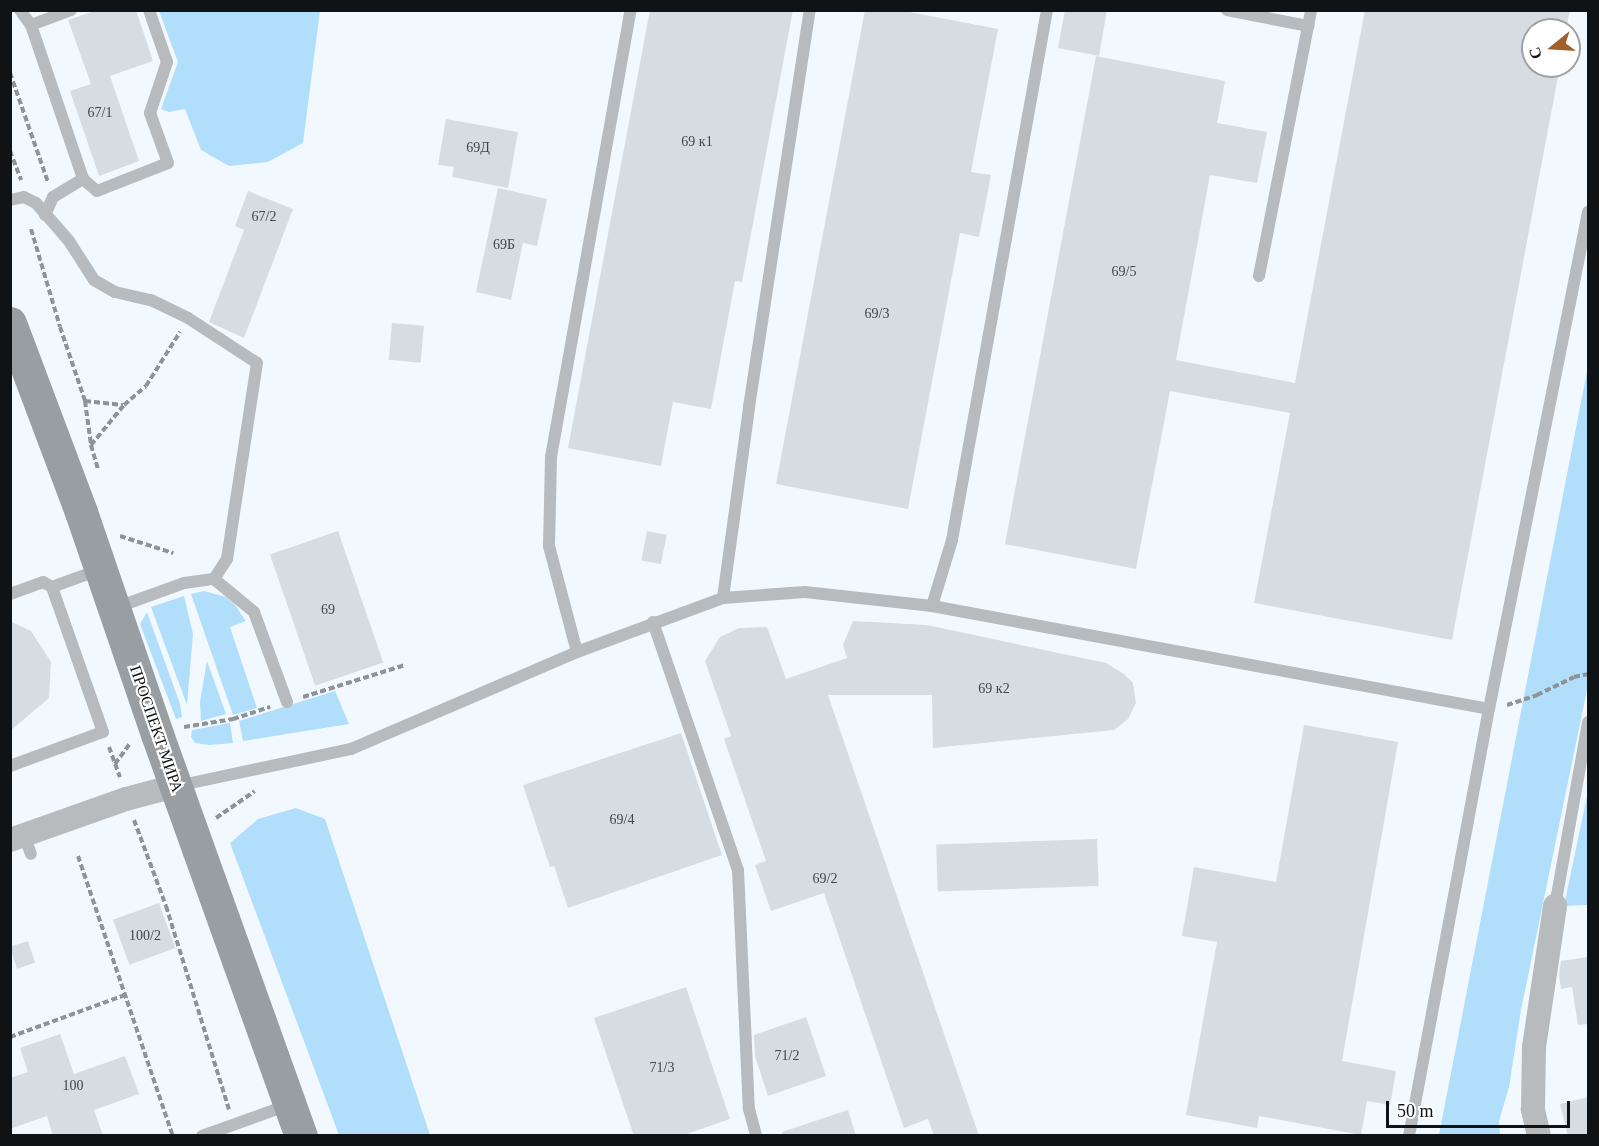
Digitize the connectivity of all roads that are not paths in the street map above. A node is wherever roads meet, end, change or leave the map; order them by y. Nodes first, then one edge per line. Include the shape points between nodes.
1 (20, 10) edge
2 (71, 10) edge
3 (149, 10) edge
4 (631, 10) edge
5 (810, 10) edge
6 (1047, 10) edge
7 (1227, 10) edge
8 (1311, 10) edge
9 (31, 25) junction
10 (1308, 26) junction
11 (83, 178) junction
12 (10, 200) edge
13 (1588, 212) edge
14 (45, 215) junction
15 (1259, 276) dead end
16 (10, 323) edge
17 (101, 570) junction
18 (214, 579) junction
19 (52, 587) junction
20 (10, 594) edge
21 (723, 598) junction
22 (932, 606) junction
23 (114, 608) junction
24 (653, 622) junction
25 (577, 652) junction
26 (286, 702) dead end
27 (1489, 709) junction
28 (1588, 722) edge
29 (10, 765) edge
30 (175, 786) junction
31 (22, 843) edge
32 (1555, 906) joint
33 (290, 1104) junction
34 (202, 1136) edge
35 (301, 1136) edge
36 (756, 1136) edge
37 (1409, 1136) edge
38 (1539, 1136) edge

1 - 9 lane
2 - 9 lane
3 - 11 lane via 167,62 150,113 168,163 98,191
4 - 25 lane via 551,458 549,546
5 - 21 lane
6 - 22 lane via 952,540
7 - 10 lane
8 - 10 lane
9 - 11 lane
10 - 15 lane
11 - 14 lane via 53,197
12 - 14 lane via 24,196
13 - 27 lane
14 - 18 lane via 69,241 94,280 115,292 151,300 188,318 256,363 227,559
16 - 17 main road, ПРОСПЕКТ МИРА
17 - 19 lane
17 - 23 main road, ПРОСПЕКТ МИРА
18 - 23 lane via 184,583
18 - 26 lane via 254,612
19 - 20 lane via 43,582
19 - 29 lane via 103,732
21 - 22 lane via 805,592
21 - 24 lane
22 - 27 lane
23 - 30 main road, ПРОСПЕКТ МИРА
24 - 25 lane
24 - 36 lane via 738,870 749,1109
25 - 30 lane via 351,749
27 - 37 lane
28 - 32 lane
30 - 31 street via 126,799
30 - 33 main road, ПРОСПЕКТ МИРА
32 - 38 street via 1534,1047 1533,1108
33 - 34 lane
33 - 35 main road, ПРОСПЕКТ МИРА

